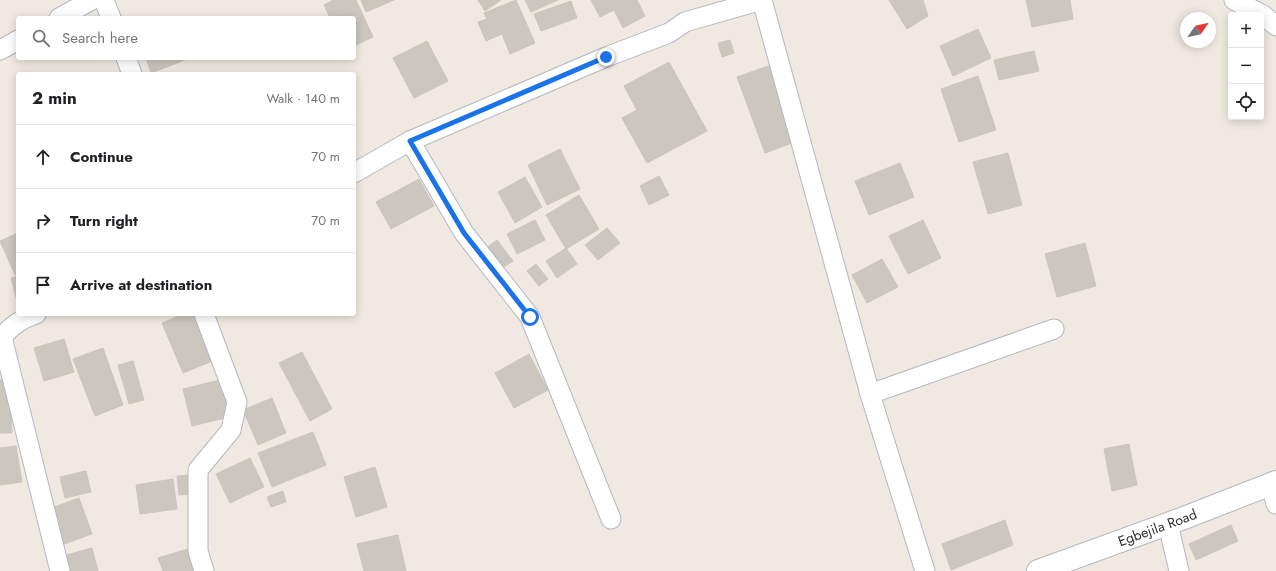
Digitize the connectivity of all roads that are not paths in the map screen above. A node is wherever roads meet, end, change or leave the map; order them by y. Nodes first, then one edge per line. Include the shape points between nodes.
1 (92, 0) edge
2 (104, 0) edge
3 (762, 0) edge
4 (1234, 0) edge
5 (63, 16) edge
6 (110, 16) edge
7 (1276, 26) edge
8 (16, 41) edge
9 (0, 50) edge
10 (127, 60) edge
11 (131, 72) edge
12 (410, 141) junction
13 (356, 172) edge
14 (30, 316) edge
15 (205, 316) edge
16 (1054, 330) dead end
17 (1, 339) edge
18 (870, 394) junction
19 (1274, 490) edge
20 (611, 519) dead end
21 (1168, 524) junction
22 (60, 571) edge
23 (204, 571) edge
24 (925, 571) edge
25 (1038, 571) edge
26 (1179, 571) edge

1 - 5 street
2 - 6 street
3 - 12 street via 685,22 669,33 606,57
3 - 18 street
4 - 7 street via 1263,14
8 - 9 street
10 - 11 street
12 - 13 street
12 - 20 street via 464,233 530,317
14 - 17 street via 24,318
15 - 23 street via 237,402 231,430 198,470 198,551
16 - 18 street
17 - 22 street
18 - 24 street
19 - 21 street, Egbejila Road
21 - 25 street, Egbejila Road
21 - 26 street

